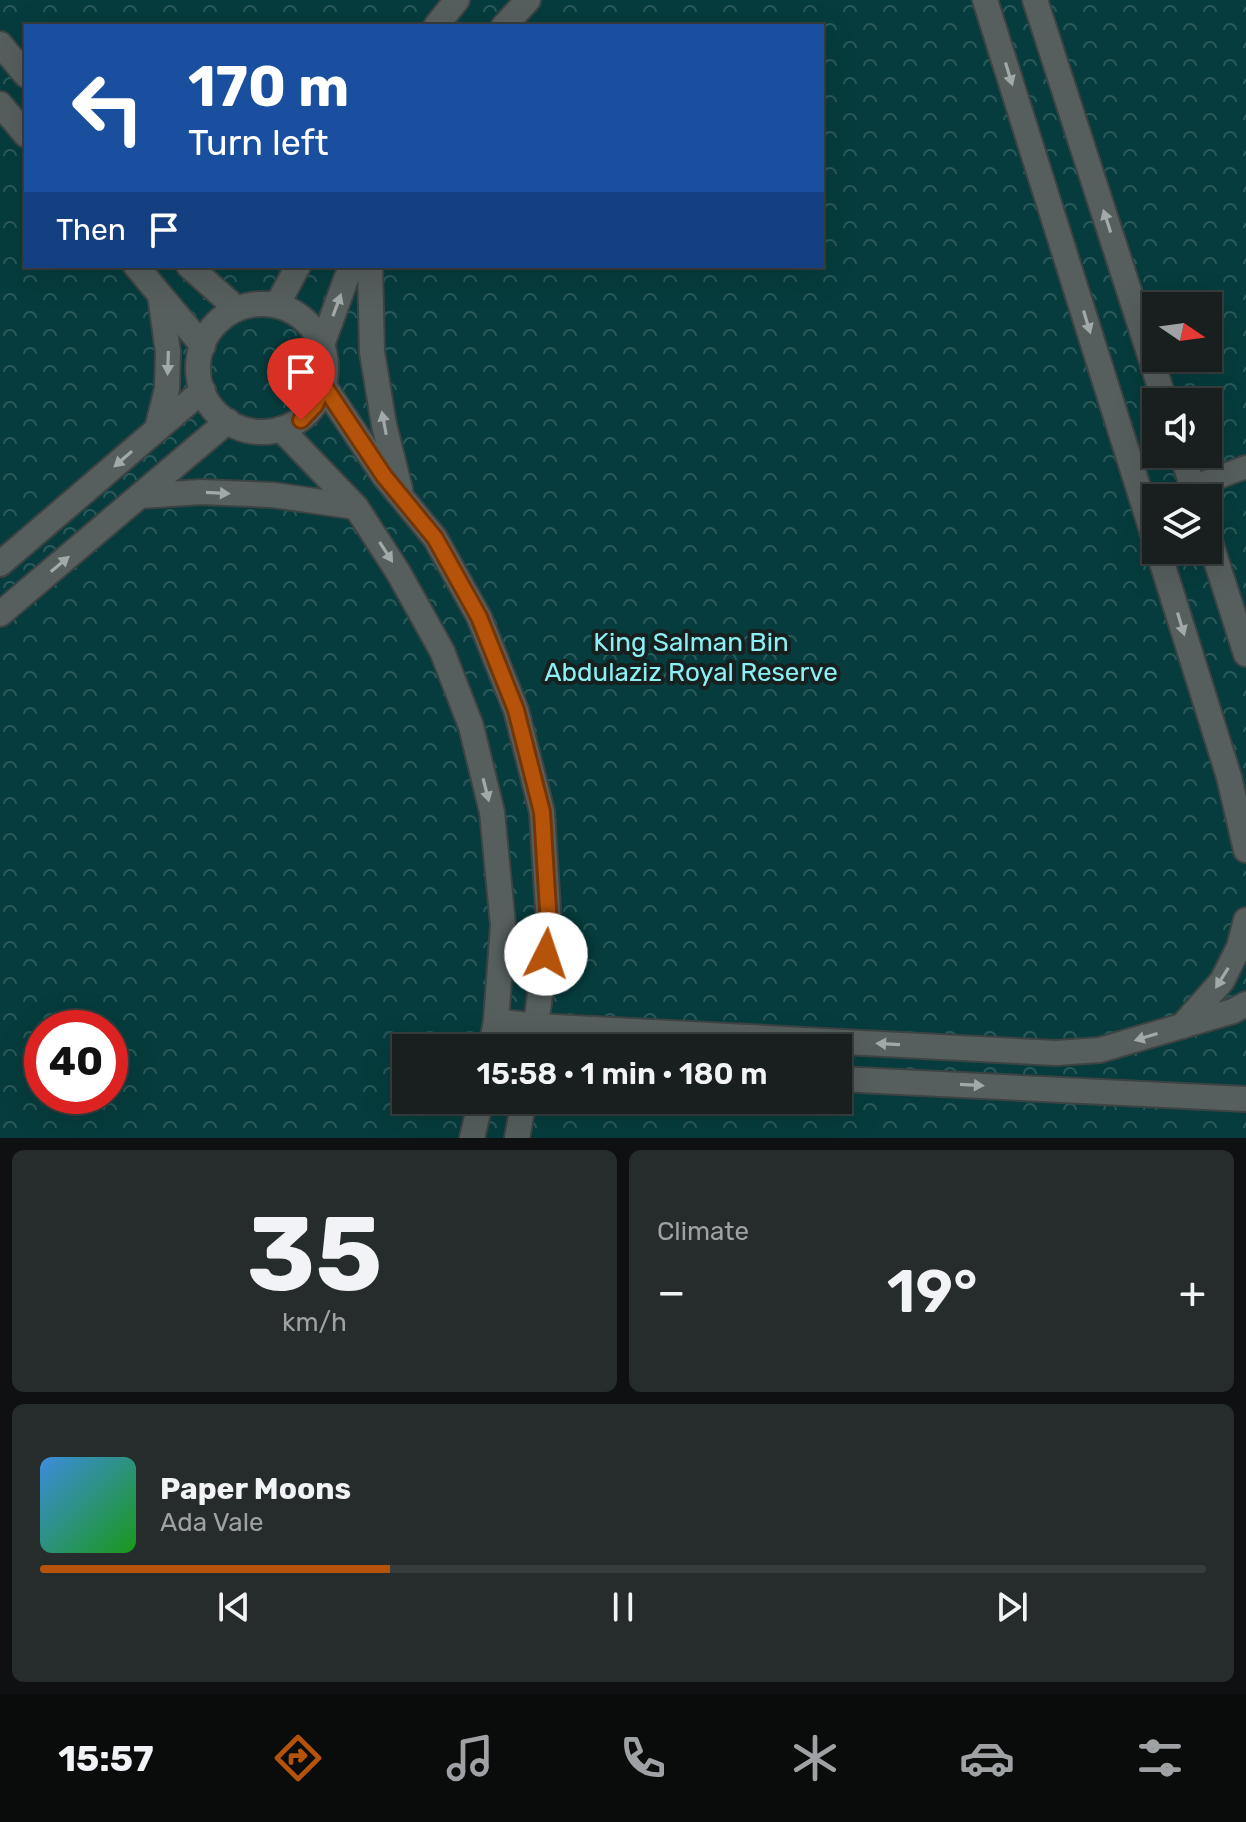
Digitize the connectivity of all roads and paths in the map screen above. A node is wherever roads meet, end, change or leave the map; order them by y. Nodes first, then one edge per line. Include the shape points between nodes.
1 (457, 0) edge
2 (528, 0) edge
3 (985, 0) edge
4 (1035, 0) edge
5 (438, 24) edge
6 (506, 24) edge
7 (0, 44) edge
8 (24, 73) edge
9 (0, 104) edge
10 (24, 133) edge
11 (138, 268) edge
12 (191, 268) edge
13 (297, 268) edge
14 (352, 268) edge
15 (370, 268) edge
16 (160, 295) junction
17 (277, 305) junction
18 (237, 309) junction
19 (322, 345) junction
20 (203, 346) junction
21 (324, 386) junction
22 (1160, 388) edge
23 (203, 390) junction
24 (228, 421) junction
25 (157, 429) junction
26 (281, 429) junction
27 (1246, 467) edge
28 (1211, 484) edge
29 (140, 496) junction
30 (403, 499) junction
31 (1142, 499) edge
32 (356, 507) junction
33 (0, 564) edge
34 (1162, 564) edge
35 (1217, 564) edge
36 (0, 614) edge
37 (1246, 654) edge
38 (1246, 850) edge
39 (1246, 920) edge
40 (1246, 1004) edge
41 (496, 1021) junction
42 (1182, 1026) junction
43 (494, 1034) edge
44 (528, 1034) edge
45 (535, 1034) edge
46 (852, 1047) edge
47 (852, 1080) edge
48 (1246, 1099) edge
49 (478, 1114) edge
50 (521, 1114) edge
51 (472, 1138) edge
52 (517, 1138) edge

1 - 5 street
2 - 6 street
3 -> 31 street
22 -> 4 street
7 - 8 street
9 - 10 street
11 - 16 street
12 - 18 street
13 - 17 street
19 -> 14 street
30 -> 15 street via 372,352
16 - 20 street
16 -> 25 street via 168,352 167,389
17 - 18 street
17 - 19 street via 312,327
18 - 20 street via 219,321
19 - 21 street
20 - 23 street
21 - 26 street via 301,420
21 - 30 street
23 - 24 street
23 - 25 street
24 - 26 street via 260,432
24 - 29 street
25 -> 33 street
26 - 32 street
27 - 28 street
29 -> 32 street via 273,495
36 -> 29 street
30 - 45 street via 435,538 479,617 516,710 542,812 549,926
32 -> 41 street via 442,651 471,726 492,812 503,925
34 -> 38 street via 1229,777
35 - 37 street
39 -> 42 street via 1222,981
40 - 42 street
41 - 43 street
41 - 44 street
42 -> 46 street via 1100,1050 1056,1053
47 -> 48 street
49 - 51 street
50 - 52 street

